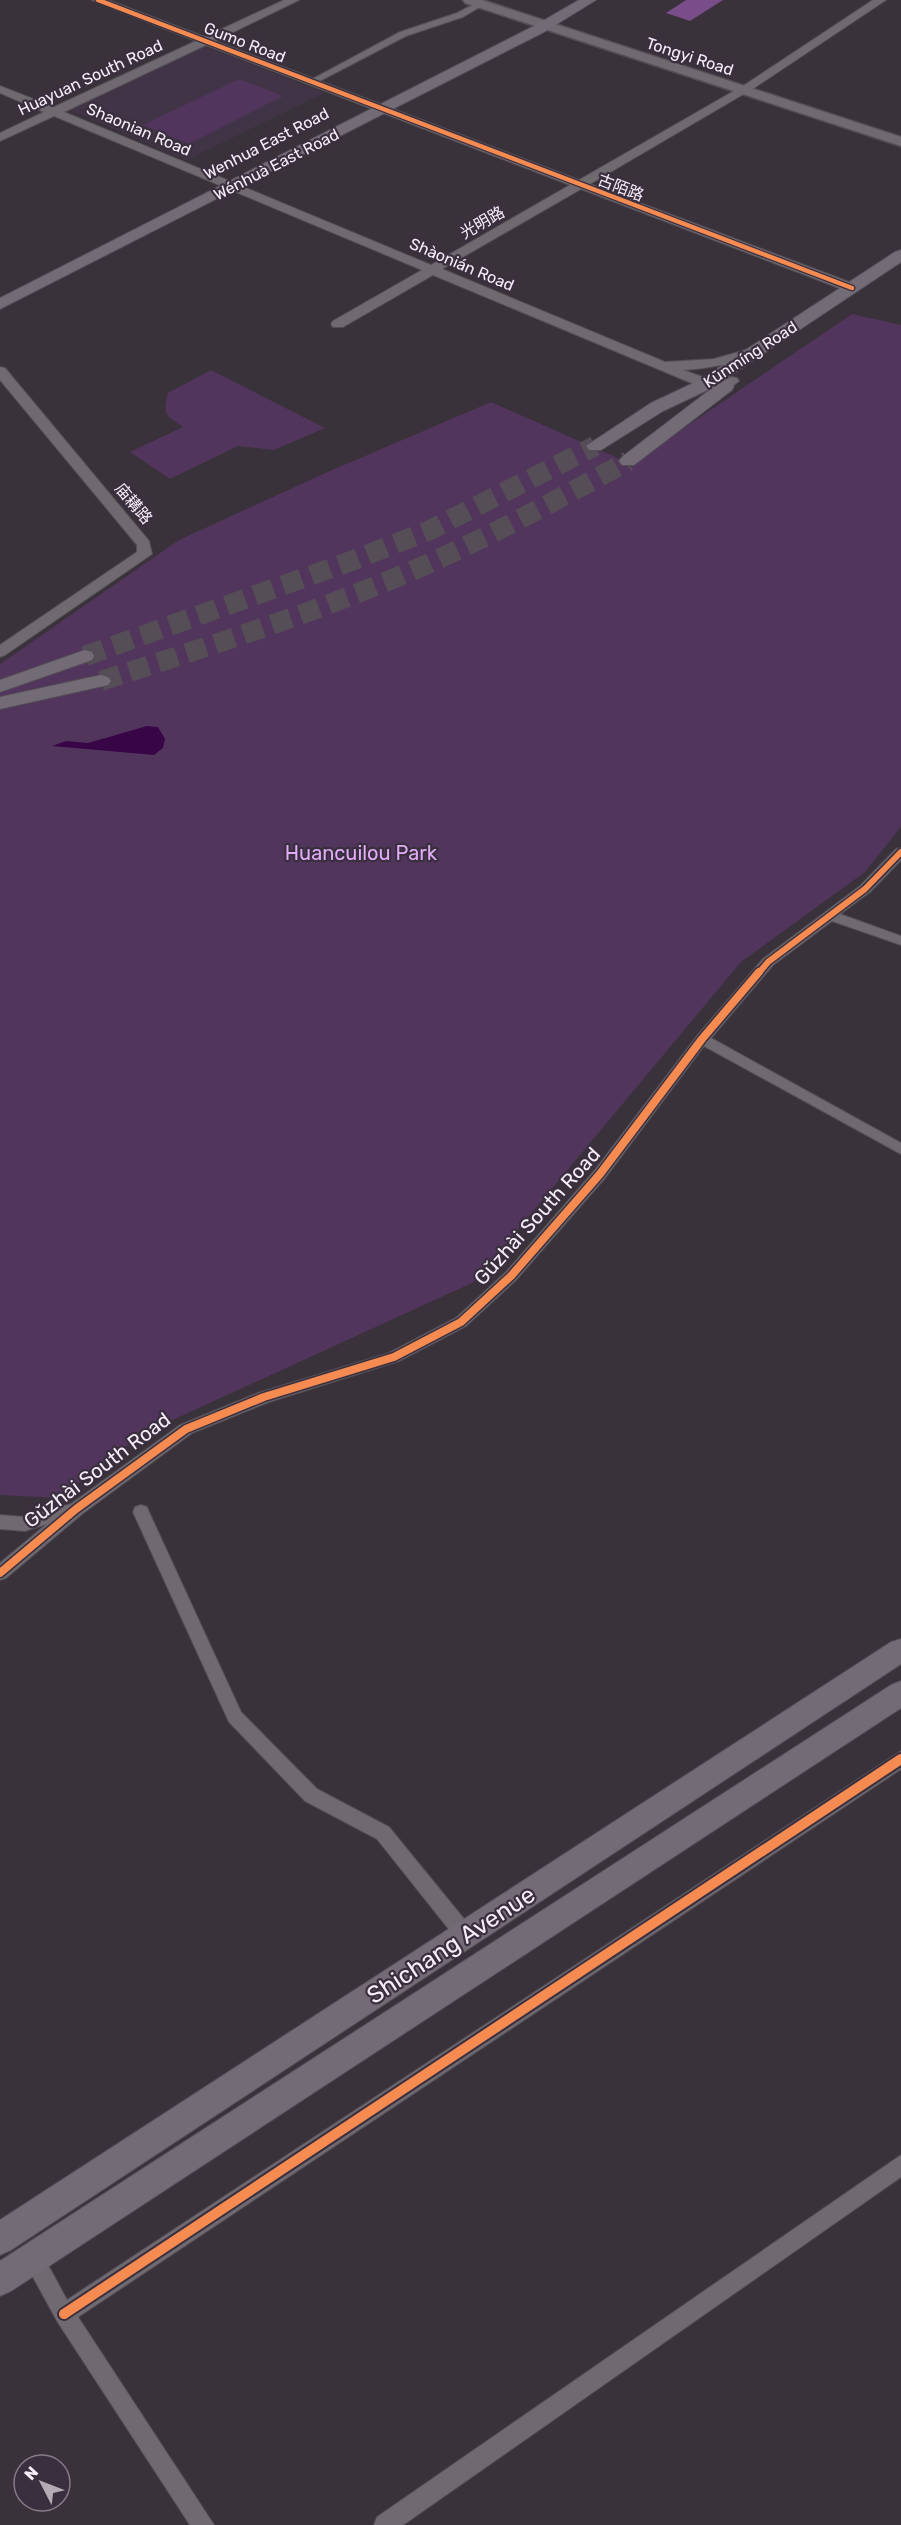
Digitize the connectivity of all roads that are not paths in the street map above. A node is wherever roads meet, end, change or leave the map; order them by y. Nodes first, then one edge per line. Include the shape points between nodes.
1 (98, 0) edge
2 (292, 0) edge
3 (578, 0) edge
4 (589, 0) edge
5 (880, 0) edge
6 (478, 1) edge
7 (544, 23) junction
8 (206, 40) junction
9 (311, 82) junction
10 (746, 88) junction
11 (0, 89) edge
12 (379, 109) junction
13 (54, 111) junction
14 (901, 135) edge
15 (0, 137) edge
16 (901, 142) edge
17 (230, 185) junction
18 (580, 186) junction
19 (901, 255) edge
20 (901, 266) edge
21 (432, 269) junction
22 (852, 288) junction
23 (0, 297) edge
24 (0, 304) edge
25 (338, 324) dead end
26 (758, 350) junction
27 (654, 362) junction
28 (0, 371) edge
29 (678, 372) junction
30 (732, 381) junction
31 (706, 384) junction
32 (657, 407) junction
33 (680, 421) junction
34 (595, 446) tunnel mouth
35 (628, 460) tunnel mouth
36 (0, 652) edge
37 (86, 656) tunnel mouth
38 (101, 681) tunnel mouth
39 (0, 686) edge
40 (0, 703) edge
41 (901, 852) edge
42 (831, 916) junction
43 (901, 941) edge
44 (702, 1039) junction
45 (901, 1149) edge
46 (76, 1509) junction
47 (141, 1512) dead end
48 (0, 1522) edge
49 (0, 1573) edge
50 (901, 1650) edge
51 (901, 1693) edge
52 (901, 1759) edge
53 (466, 1936) junction
54 (901, 2165) edge
55 (0, 2239) edge
56 (34, 2259) junction
57 (0, 2280) edge
58 (64, 2314) junction
59 (203, 2525) edge
60 (386, 2525) edge

1 - 8 street, Gumo Road
2 - 8 street, Huayuan South Road
3 - 7 main road, Wenhua East Road
4 - 7 main road, Wenhua East Road
5 - 10 street, 光明路
6 - 7 main road, Tongyi Road
6 - 9 street via 460,15 403,34
7 - 10 main road, Tongyi Road
7 - 12 main road, Wenhua East Road
8 - 9 street, Gumo Road
8 - 13 street, Huayuan South Road
9 - 12 street, Gumo Road
10 - 14 main road, Tongyi Road
10 - 16 main road, Tongyi Road
10 - 18 street, 光明路
11 - 13 street, Shaonian Road
12 - 17 main road, Wenhua East Road
12 - 18 street, 古陌路
13 - 15 street, Huayuan South Road
13 - 17 street, Shaonian Road
17 - 21 street, Shàonián Road
17 - 23 main road, Wenhua East Road
17 - 24 main road, Wénhuà East Road
18 - 21 street, 光明路
18 - 22 street, 古陌路
19 - 22 main road, Kūnmíng Road
20 - 30 main road, Kūnmíng Road
21 - 25 street, 光明路
21 - 27 street, Shàonián Road
22 - 26 main road, Kūnmíng Road
26 - 27 street via 735,359 688,366
26 - 31 main road, Kūnmíng Road
27 - 29 street, Shàonián Road
28 - 36 street, 庙耩路 via 144,544 145,554
29 - 31 street, Shàonián Road
29 - 32 street via 684,378 683,386
30 - 31 street via 718,386
30 - 33 main road, Kūnmíng Road
31 - 32 main road, Kūnmíng Road
32 - 33 main road via 664,418
32 - 34 main road, Kūnmíng Road
33 - 35 main road, Kūnmíng Road
37 - 39 main road
38 - 40 main road
41 - 42 street, Gǔzhài South Road
42 - 43 street
42 - 44 street, Gǔzhài South Road via 768,962
44 - 45 street
44 - 46 street, Gǔzhài South Road via 600,1174 511,1276 461,1322 394,1357 264,1397 186,1429
46 - 48 street via 25,1524
46 - 49 street, Gǔzhài South Road
47 - 53 street via 235,1717 311,1795 383,1833
50 - 53 main road, Shichang Avenue
51 - 56 main road, Shichang Avenue
52 - 58 street
53 - 55 main road, Shichang Avenue
54 - 60 street
56 - 57 main road, Shichang Avenue
56 - 58 street
58 - 59 street

